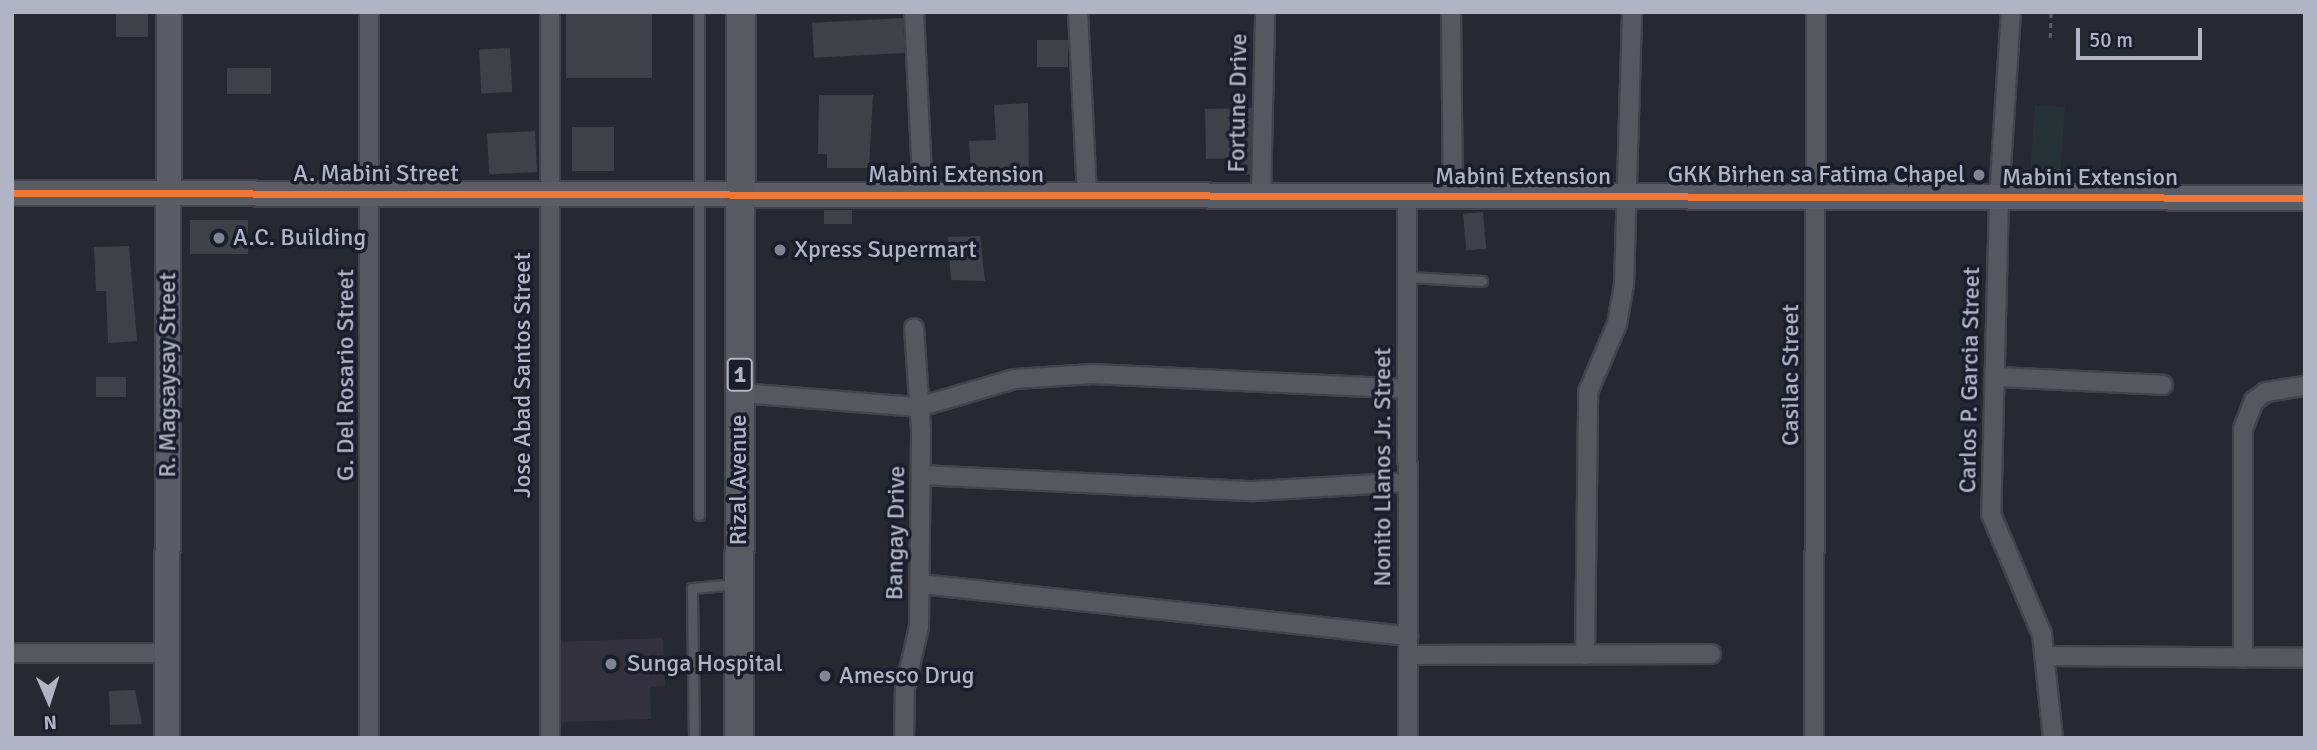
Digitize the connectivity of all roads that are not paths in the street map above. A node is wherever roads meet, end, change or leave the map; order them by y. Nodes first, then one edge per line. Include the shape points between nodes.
1 (169, 12) edge
2 (369, 12) edge
3 (550, 12) edge
4 (699, 12) edge
5 (741, 12) edge
6 (914, 12) edge
7 (1078, 12) edge
8 (1265, 12) edge
9 (1451, 12) edge
10 (1632, 12) edge
11 (1816, 12) edge
12 (2011, 12) edge
13 (12, 192) edge
14 (168, 193) junction
15 (372, 193) junction
16 (697, 193) junction
17 (740, 193) junction
18 (548, 194) junction
19 (923, 194) junction
20 (1087, 194) junction
21 (1261, 195) junction
22 (1407, 195) junction
23 (1453, 195) junction
24 (1629, 196) junction
25 (1816, 197) junction
26 (1998, 197) junction
27 (2305, 198) edge
28 (1407, 277) junction
29 (1482, 281) dead end
30 (914, 328) dead end
31 (1996, 377) junction
32 (2163, 385) dead end
33 (2305, 386) edge
34 (1407, 389) junction
35 (740, 393) junction
36 (919, 407) junction
37 (921, 475) junction
38 (1408, 482) junction
39 (699, 515) dead end
40 (739, 583) junction
41 (920, 584) junction
42 (1408, 636) junction
43 (12, 653) edge
44 (167, 653) junction
45 (1585, 654) junction
46 (1711, 654) dead end
47 (1408, 655) junction
48 (2047, 656) junction
49 (2243, 658) junction
50 (2305, 658) edge
51 (167, 738) edge
52 (369, 738) edge
53 (550, 738) edge
54 (694, 738) edge
55 (739, 738) edge
56 (904, 738) edge
57 (1408, 738) edge
58 (1814, 738) edge
59 (2053, 738) edge

1 - 14 street, R. Magsaysay Street
2 - 15 street, G. Del Rosario Street
3 - 18 street, Jose Abad Santos Street
4 - 16 lane
5 - 17 main road, Rizal Avenue / 1
6 - 19 street
7 - 20 street
8 - 21 street, Fortune Drive
9 - 23 street
10 - 24 street
11 - 25 street, Casilac Street
12 - 26 street, Carlos P. Garcia Street
13 - 14 street, A. Mabini Street
14 - 15 street, A. Mabini Street
14 - 44 street, R. Magsaysay Street
15 - 18 street, A. Mabini Street
15 - 52 street, G. Del Rosario Street
16 - 17 street, A. Mabini Street
16 - 18 street, A. Mabini Street
16 - 39 lane
17 - 19 street, Mabini Extension
17 - 35 main road, Rizal Avenue / 1
18 - 53 street, Jose Abad Santos Street
19 - 20 street, Mabini Extension
20 - 21 street, Mabini Extension
21 - 22 street, Mabini Extension
22 - 23 street, Mabini Extension
22 - 28 street, Nonito Llanos Jr. Street
23 - 24 street, Mabini Extension
24 - 25 street, Mabini Extension
24 - 45 street via 1617,324 1588,392
25 - 26 street, Mabini Extension
25 - 58 street, Casilac Street
26 - 27 street, Mabini Extension
26 - 31 street, Carlos P. Garcia Street
28 - 29 lane
28 - 34 street, Nonito Llanos Jr. Street
30 - 36 street, Bangay Drive
31 - 32 street
31 - 48 street, Carlos P. Garcia Street via 1991,514 2021,573
33 - 49 street via 2266,392 2254,401 2243,429
34 - 36 street via 1067,375 1004,381
34 - 38 street, Nonito Llanos Jr. Street
35 - 36 street
35 - 40 main road, Rizal Avenue / 1
36 - 37 street, Bangay Drive
37 - 38 street via 1254,491
37 - 41 street, Bangay Drive
38 - 42 street, Nonito Llanos Jr. Street
40 - 54 lane via 692,588
40 - 55 main road, Rizal Avenue / 1
41 - 42 street
41 - 56 street, Bangay Drive
42 - 47 street, Nonito Llanos Jr. Street
43 - 44 street
44 - 51 street, R. Magsaysay Street
45 - 46 street
45 - 47 street
47 - 57 street, Nonito Llanos Jr. Street
48 - 49 street
48 - 59 street, Carlos P. Garcia Street
49 - 50 street

